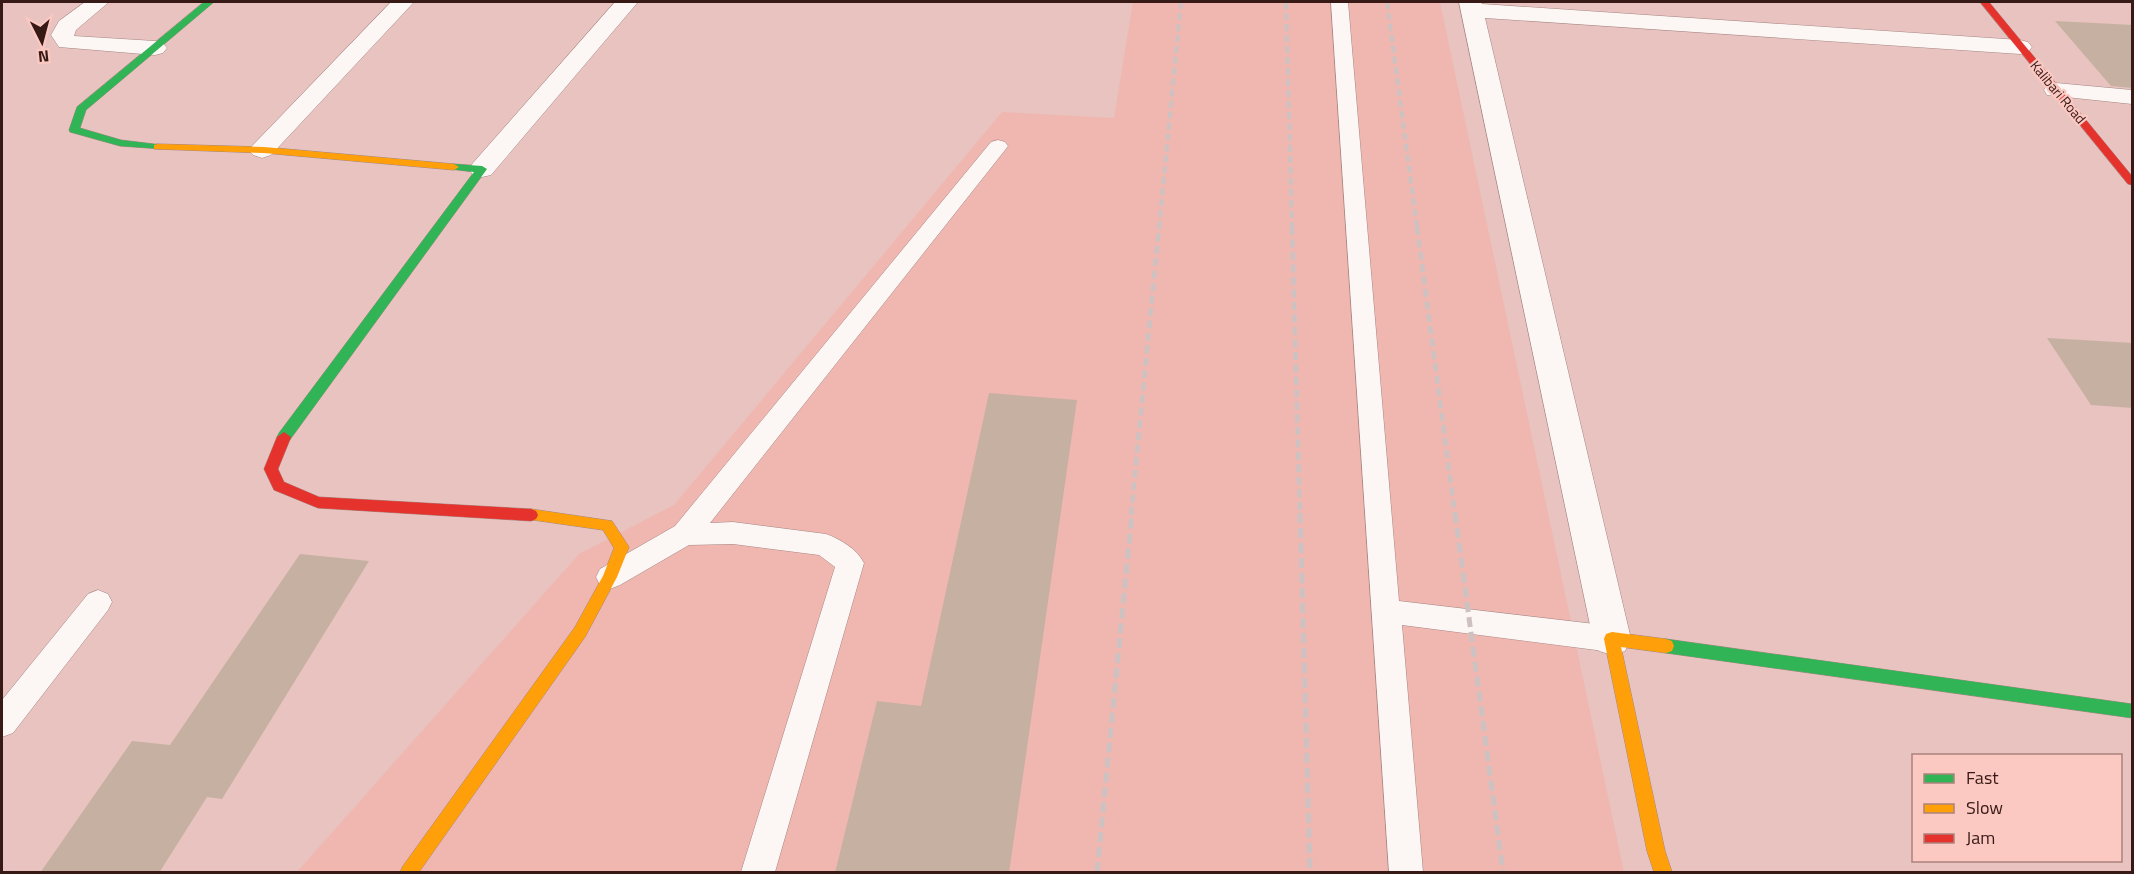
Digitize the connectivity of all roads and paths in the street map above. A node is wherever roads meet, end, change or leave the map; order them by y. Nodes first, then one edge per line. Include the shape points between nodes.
1 (98, 2) edge
2 (209, 2) edge
3 (403, 2) edge
4 (627, 2) edge
5 (1339, 2) edge
6 (1985, 2) edge
7 (1471, 6) edge
8 (2020, 47) junction
9 (155, 48) junction
10 (2056, 90) junction
11 (2133, 97) edge
12 (998, 146) dead end
13 (262, 150) junction
14 (482, 169) junction
15 (2133, 182) edge
16 (685, 534) junction
17 (610, 577) junction
18 (98, 602) dead end
19 (1385, 611) junction
20 (1612, 639) junction
21 (2133, 711) edge
22 (2, 723) edge
23 (409, 873) edge
24 (758, 873) edge
25 (1406, 873) edge
26 (1661, 873) edge

1 - 9 street via 67,26 62,35 68,42
2 - 9 street
3 - 13 street
4 - 14 street
5 - 19 lane
6 - 8 street, Kalibari Road
7 - 8 street
7 - 20 street
8 - 10 street, Kalibari Road
9 - 13 street via 81,109 74,130 98,140
10 - 11 street
10 - 15 street, Kalibari Road
12 - 16 lane
13 - 14 street
14 - 17 street via 285,434 271,468 279,486 318,502 553,516 607,525 622,547
16 - 17 lane
16 - 24 lane via 733,533 826,544 850,563
17 - 23 street via 580,632
18 - 22 lane
19 - 20 lane
19 - 25 lane
20 - 21 street
20 - 26 street

